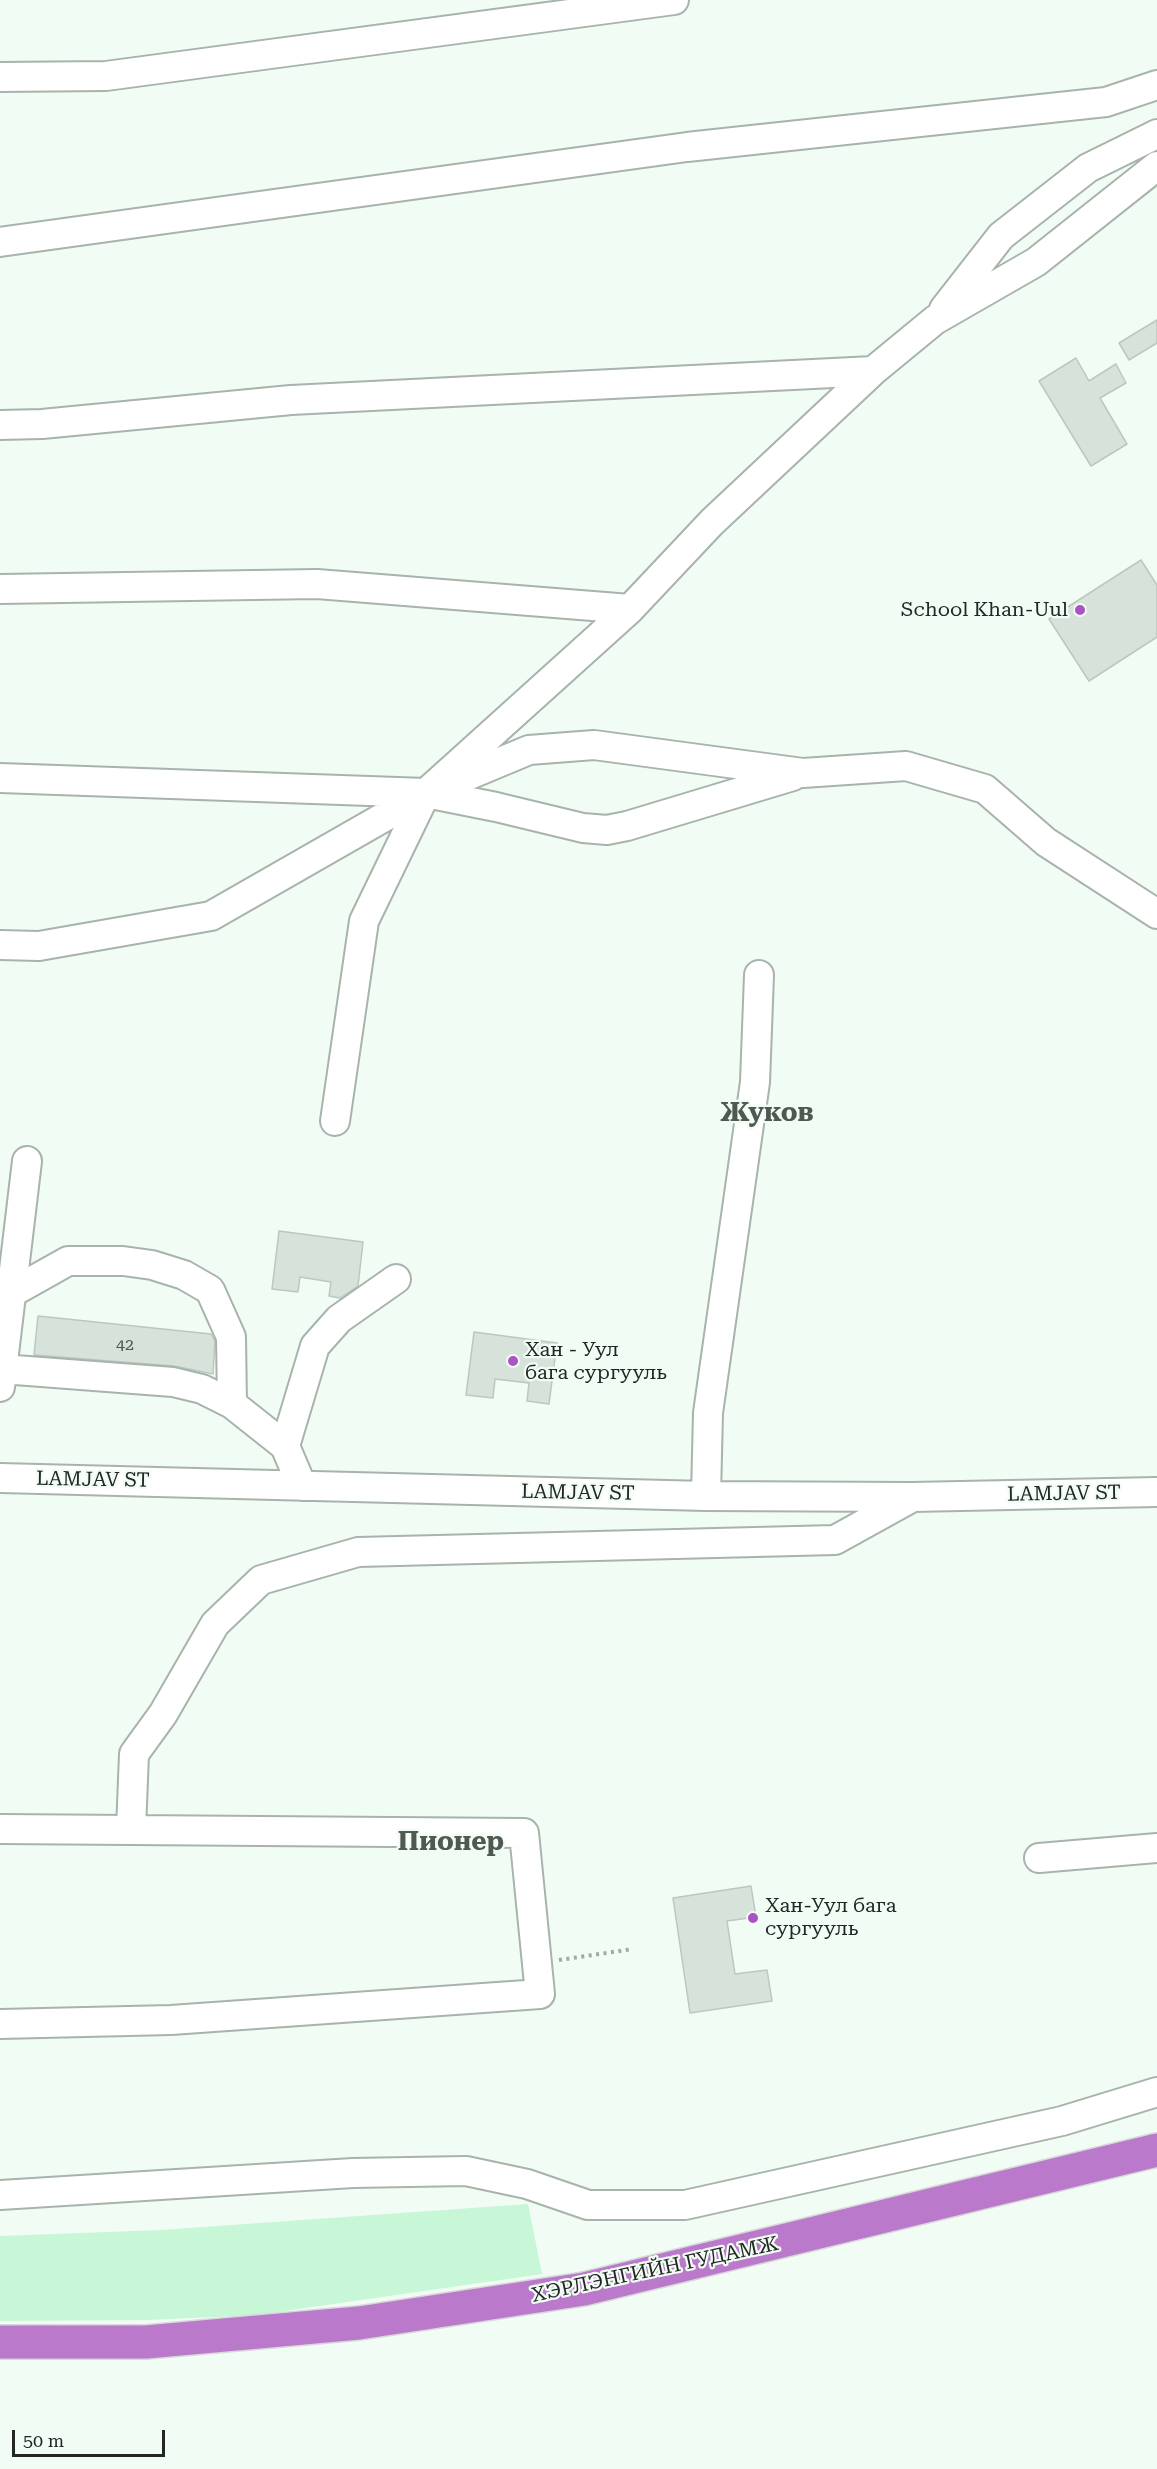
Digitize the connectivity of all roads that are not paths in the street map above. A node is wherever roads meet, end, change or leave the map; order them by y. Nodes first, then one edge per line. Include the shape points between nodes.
1 (674, 0) edge
2 (0, 77) edge
3 (1157, 85) edge
4 (1157, 134) edge
5 (1157, 166) edge
6 (0, 242) edge
7 (935, 320) junction
8 (873, 371) junction
9 (0, 425) edge
10 (0, 589) edge
11 (630, 609) junction
12 (803, 773) junction
13 (0, 778) edge
14 (426, 793) junction
15 (1157, 914) edge
16 (0, 945) edge
17 (759, 975) dead end
18 (335, 1121) dead end
19 (27, 1161) dead end
20 (396, 1279) dead end
21 (11, 1293) junction
22 (1, 1378) edge
23 (232, 1404) junction
24 (285, 1446) junction
25 (0, 1478) edge
26 (302, 1486) junction
27 (1157, 1492) edge
28 (705, 1496) junction
29 (912, 1497) junction
30 (0, 1829) edge
31 (131, 1830) junction
32 (1157, 1848) edge
33 (1039, 1858) dead end
34 (0, 2024) edge
35 (1157, 2092) edge
36 (1157, 2150) edge
37 (0, 2195) edge
38 (0, 2342) edge

1 - 2 street via 106,76
3 - 6 street via 1106,102 687,147
4 - 7 street via 1088,168 1001,236
5 - 7 street via 1036,262
7 - 8 street
8 - 9 street via 291,400
8 - 11 street via 712,522
10 - 11 street via 317,584
11 - 14 street
12 - 14 street via 594,745 529,750
12 - 14 street via 608,830 583,828
12 - 15 street via 906,766 984,789 1046,842
13 - 14 street
14 - 16 street via 211,916 39,946
14 - 18 street via 364,921
17 - 28 street via 755,1082 708,1413
19 - 21 street
20 - 24 street via 339,1319 315,1346
21 - 22 street
21 - 23 street via 68,1262 123,1261 184,1275 210,1290 231,1337
22 - 23 street via 173,1382 202,1389
23 - 24 street
24 - 26 street
25 - 26 street, LAMJAV ST
26 - 28 street, LAMJAV ST
27 - 29 street, LAMJAV ST
28 - 29 street, LAMJAV ST
29 - 31 street via 835,1540 358,1552 261,1580 215,1624 163,1714 134,1754
30 - 31 street
31 - 34 street via 524,1833 540,1994 171,2020
32 - 33 street
35 - 37 street via 1062,2121 685,2205 588,2205 527,2184 466,2171 353,2173
36 - 38 highway, ХЭРЛЭНГИЙН ГУДАМЖ via 584,2289 359,2323 146,2342

